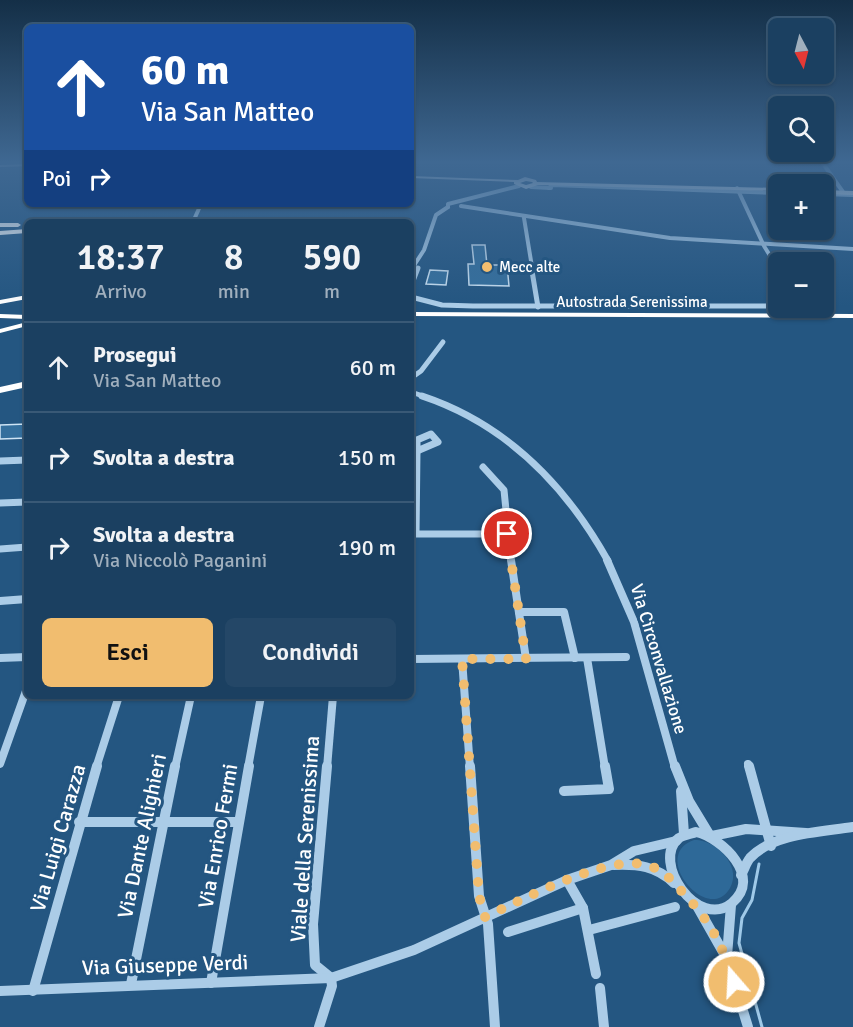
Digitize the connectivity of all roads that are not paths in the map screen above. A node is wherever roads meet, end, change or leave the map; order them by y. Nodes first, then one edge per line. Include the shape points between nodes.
1 (443, 210) edge
2 (488, 210) edge
3 (747, 210) edge
4 (524, 218) junction
5 (0, 225) edge
6 (24, 229) edge
7 (24, 229) edge
8 (0, 233) edge
9 (764, 246) junction
10 (853, 249) edge
11 (768, 252) edge
12 (414, 265) edge
13 (418, 268) dead end
14 (414, 278) edge
15 (24, 298) edge
16 (414, 298) edge
17 (0, 302) edge
18 (768, 306) edge
19 (538, 307) junction
20 (0, 310) edge
21 (24, 311) edge
22 (414, 314) edge
23 (0, 316) edge
24 (853, 316) edge
25 (24, 317) edge
26 (414, 320) edge
27 (853, 322) edge
28 (24, 325) edge
29 (0, 331) edge
30 (443, 342) dead end
31 (414, 376) edge
32 (24, 383) edge
33 (0, 388) edge
34 (414, 393) edge
35 (417, 451) dead end
36 (24, 460) edge
37 (0, 461) edge
38 (483, 467) dead end
39 (24, 502) edge
40 (0, 503) edge
41 (507, 534) junction
42 (24, 548) edge
43 (0, 549) edge
44 (24, 599) edge
45 (0, 601) edge
46 (519, 612) junction
47 (24, 657) edge
48 (626, 657) dead end
49 (0, 658) edge
50 (575, 658) junction
51 (587, 658) junction
52 (414, 659) edge
53 (462, 659) junction
54 (526, 659) junction
55 (24, 696) edge
56 (118, 699) edge
57 (190, 699) edge
58 (260, 699) edge
59 (333, 699) edge
60 (0, 764) edge
61 (748, 764) dead end
62 (680, 783) junction
63 (564, 790) dead end
64 (80, 822) junction
65 (238, 822) junction
66 (162, 824) junction
67 (853, 827) edge
68 (766, 829) junction
69 (808, 833) junction
70 (711, 835) junction
71 (680, 837) junction
72 (771, 846) junction
73 (611, 865) junction
74 (741, 875) junction
75 (567, 880) junction
76 (680, 889) junction
77 (695, 903) junction
78 (730, 905) junction
79 (675, 907) dead end
80 (583, 908) junction
81 (485, 917) junction
82 (589, 930) junction
83 (508, 932) dead end
84 (727, 959) junction
85 (596, 974) dead end
86 (331, 978) junction
87 (211, 983) junction
88 (131, 984) junction
89 (600, 988) dead end
90 (0, 991) edge
91 (33, 991) junction
92 (319, 1027) edge
93 (495, 1027) edge
94 (604, 1027) edge
95 (748, 1027) edge

1 - 12 street via 436,214 424,250
2 - 4 street
3 - 9 street
4 - 9 street
4 - 19 street
5 - 6 highway
7 - 8 highway
9 - 10 street
9 - 11 street
13 - 14 street
15 - 17 highway
16 - 19 street via 442,305
18 - 19 street
20 - 21 highway
22 - 24 highway, Autostrada Serenissima
23 - 25 highway
26 - 27 highway, Autostrada Serenissima
28 - 29 highway
30 - 31 street
32 - 33 highway
34 - 62 street, Via Circonvallazione via 478,419 507,441 571,504 598,542 627,602
35 - 41 street via 416,534
36 - 37 street
38 - 41 street via 504,490
39 - 40 street
41 - 46 street
42 - 43 street
44 - 45 street
46 - 50 street via 564,612
46 - 54 street
47 - 49 street
48 - 51 street
50 - 51 street
50 - 54 street
51 - 63 street via 609,789
52 - 53 street
53 - 54 street
53 - 81 street via 479,896
55 - 60 street
56 - 64 street, Via Luigi Carazza
57 - 66 street, Via Dante Alighieri
58 - 65 street, Via Enrico Fermi
59 - 86 street, Viale della Serenissima via 313,924 315,965
61 - 68 street
62 - 70 street, Via Circonvallazione via 696,816
62 - 71 street, Via Circonvallazione
64 - 66 street
64 - 91 street, Via Luigi Carazza
65 - 66 street
65 - 87 street, Via Enrico Fermi
66 - 88 street, Via Dante Alighieri
67 - 69 street
68 - 69 street
68 - 70 street
68 - 72 street
69 - 72 street
70 - 71 street via 696,832
70 - 74 street, Via Circonvallazione via 730,850
71 - 73 street via 634,851
71 - 76 street, Via Circonvallazione via 671,850 670,863
72 - 74 street via 749,858
73 - 75 street, Via Giuseppe Verdi
73 - 76 street via 650,866 663,872
74 - 78 street, Via Circonvallazione via 740,892
75 - 80 street
75 - 81 street, Via Giuseppe Verdi
76 - 77 street, Via Circonvallazione
77 - 78 street via 714,909
77 - 84 street, Via Circonvallazione
78 - 84 street, Via Circonvallazione
79 - 82 street
80 - 82 street
80 - 83 street
81 - 86 street, Via Giuseppe Verdi via 414,950
81 - 93 street
82 - 85 street
84 - 95 street, Via Circonvallazione
86 - 87 street, Via Giuseppe Verdi
86 - 92 street
87 - 88 street, Via Giuseppe Verdi
88 - 91 street, Via Giuseppe Verdi
89 - 94 street
90 - 91 street, Via Giuseppe Verdi

